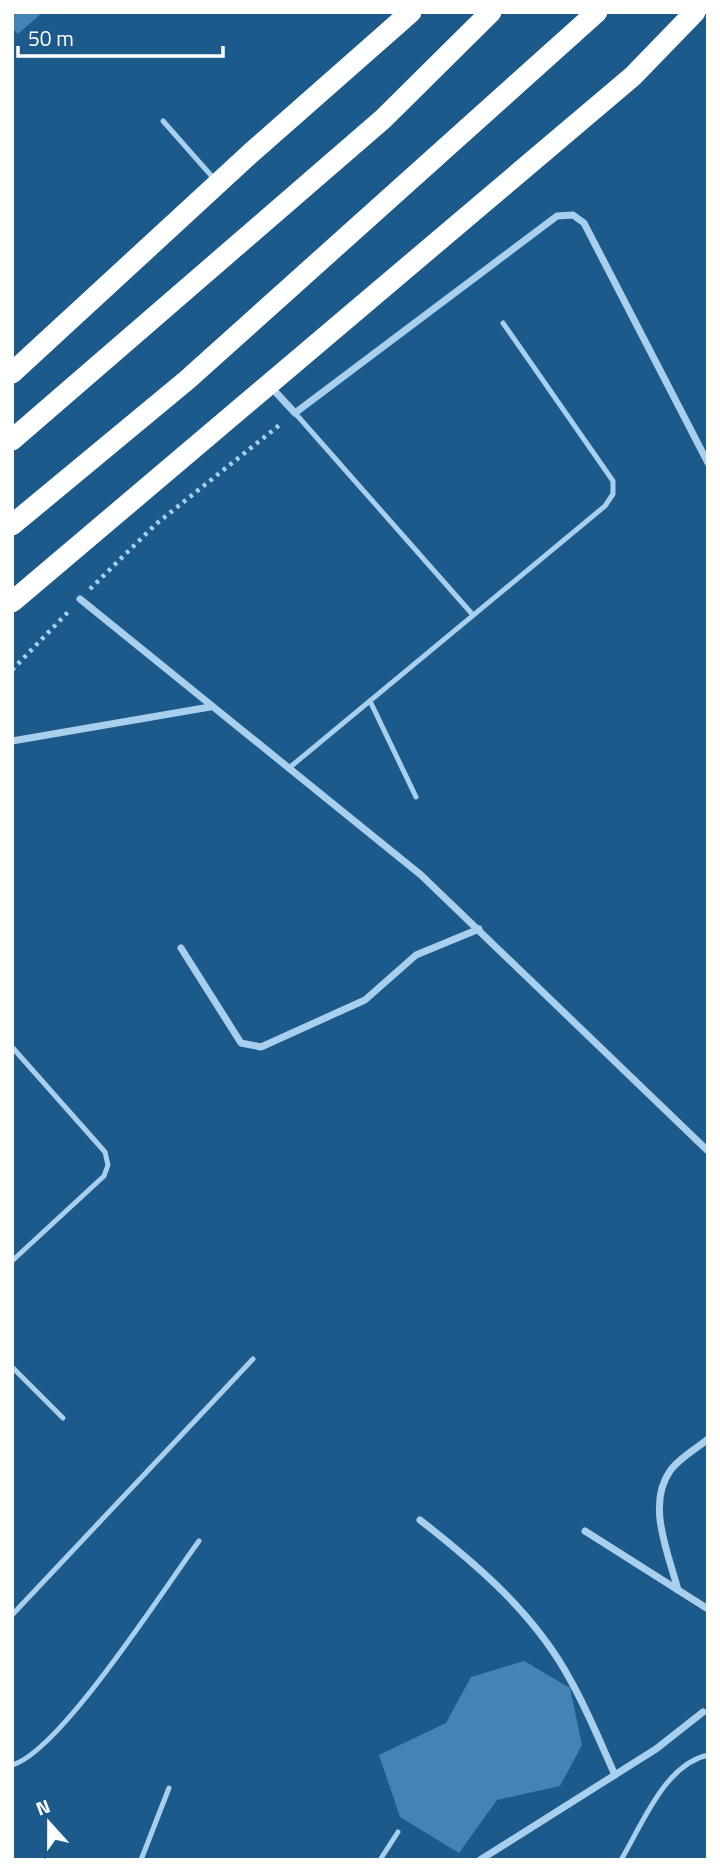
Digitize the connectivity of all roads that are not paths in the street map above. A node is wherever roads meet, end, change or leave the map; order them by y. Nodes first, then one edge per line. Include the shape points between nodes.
1 (411, 12) edge
2 (491, 12) edge
3 (597, 12) edge
4 (695, 12) edge
5 (163, 121) dead end
6 (218, 183) junction
7 (503, 323) dead end
8 (12, 373) edge
9 (267, 383) junction
10 (295, 413) junction
11 (12, 440) edge
12 (708, 463) edge
13 (12, 525) edge
14 (80, 599) road end
15 (12, 601) edge
16 (472, 615) junction
17 (370, 701) junction
18 (210, 707) junction
19 (12, 741) edge
20 (289, 768) junction
21 (416, 797) dead end
22 (479, 929) junction
23 (181, 948) dead end
24 (12, 1046) edge
25 (708, 1151) edge
26 (12, 1261) edge
27 (253, 1359) dead end
28 (12, 1367) edge
29 (63, 1418) dead end
30 (708, 1439) edge
31 (420, 1520) dead end
32 (585, 1531) dead end
33 (199, 1541) dead end
34 (678, 1590) junction
35 (708, 1609) edge
36 (12, 1615) edge
37 (703, 1712) dead end
38 (708, 1755) edge
39 (12, 1765) edge
40 (615, 1775) junction
41 (169, 1788) dead end
42 (398, 1832) dead end
43 (141, 1860) edge
44 (380, 1860) edge
45 (480, 1860) edge
46 (621, 1860) edge

1 - 6 highway
2 - 11 highway via 383,119
3 - 13 highway via 187,380
4 - 9 highway via 633,76
5 - 6 lane
6 - 8 highway
7 - 16 lane via 613,481 613,494 605,506
9 - 10 street
9 - 15 highway
10 - 12 street via 557,216 573,215 584,223
10 - 16 lane
14 - 18 street
16 - 17 lane
17 - 20 lane
17 - 21 lane
18 - 19 street
18 - 20 street
20 - 22 street via 421,875
22 - 23 street via 416,955 365,1000 261,1047 241,1043
22 - 25 street
24 - 26 lane via 105,1152 108,1165 104,1176
27 - 36 lane
28 - 29 lane
30 - 34 street via 670,1471 660,1494 661,1523
31 - 40 street via 485,1571 542,1636 572,1682
32 - 34 street
33 - 39 lane via 72,1716 46,1742
34 - 35 street
37 - 40 street
38 - 46 lane via 697,1757 672,1776
40 - 45 street
41 - 43 lane
42 - 44 lane

